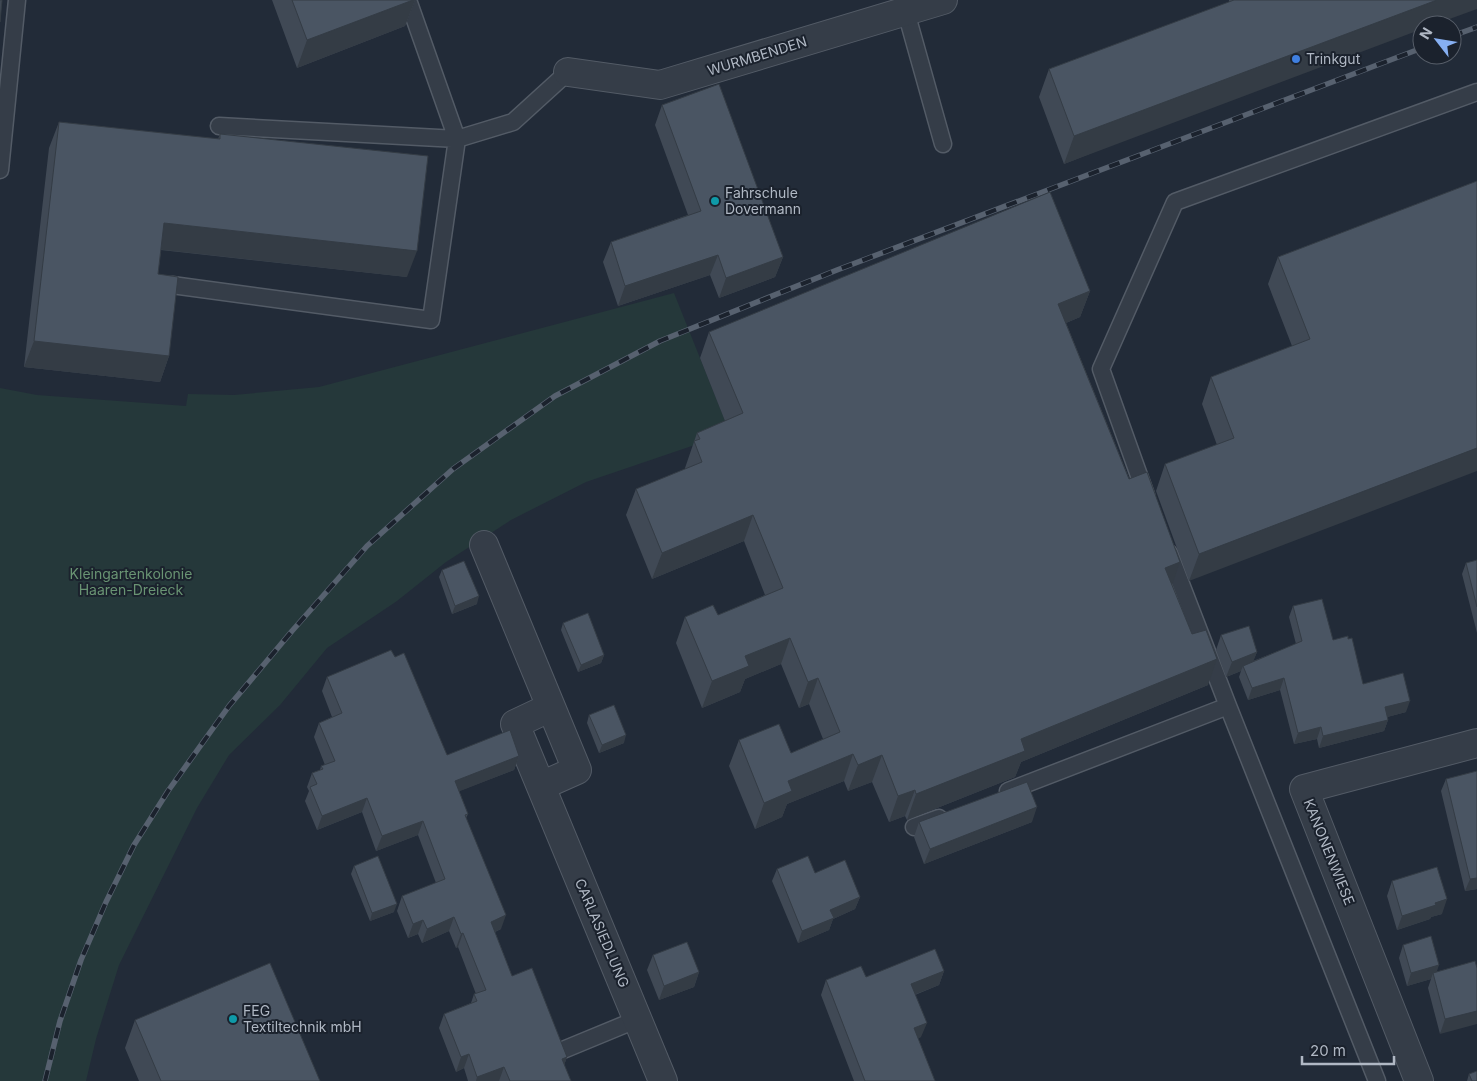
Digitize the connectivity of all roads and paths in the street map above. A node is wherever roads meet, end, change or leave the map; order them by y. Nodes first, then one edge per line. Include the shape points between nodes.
1 (17, 0) edge
2 (408, 0) edge
3 (943, 0) edge
4 (906, 12) junction
5 (568, 72) joint
6 (1477, 92) edge
7 (218, 126) dead end
8 (457, 139) junction
9 (943, 144) dead end
10 (0, 170) edge
11 (172, 285) edge
12 (1151, 506) edge
13 (1165, 543) edge
14 (484, 545) dead end
15 (1228, 706) junction
16 (551, 707) junction
17 (1477, 743) edge
18 (541, 786) junction
19 (997, 795) edge
20 (951, 813) edge
21 (914, 827) dead end
22 (638, 1019) junction
23 (563, 1050) edge
24 (663, 1081) edge
25 (1377, 1081) edge
26 (1419, 1081) edge

1 - 10 lane
2 - 8 lane
3 - 4 street, WURMBENDEN
4 - 5 street, WURMBENDEN via 660,85
4 - 9 lane
5 - 8 lane via 513,122
6 - 12 lane via 1175,202 1101,369
7 - 8 lane
8 - 11 lane via 431,320
13 - 15 lane
14 - 16 street
15 - 19 lane
15 - 25 lane
16 - 18 street via 577,770
16 - 18 street, CARLASIEDLUNG via 514,724
17 - 26 street, KANONENWIESE via 1304,789
18 - 22 street, CARLASIEDLUNG
20 - 21 lane
22 - 23 lane
22 - 24 street, CARLASIEDLUNG

